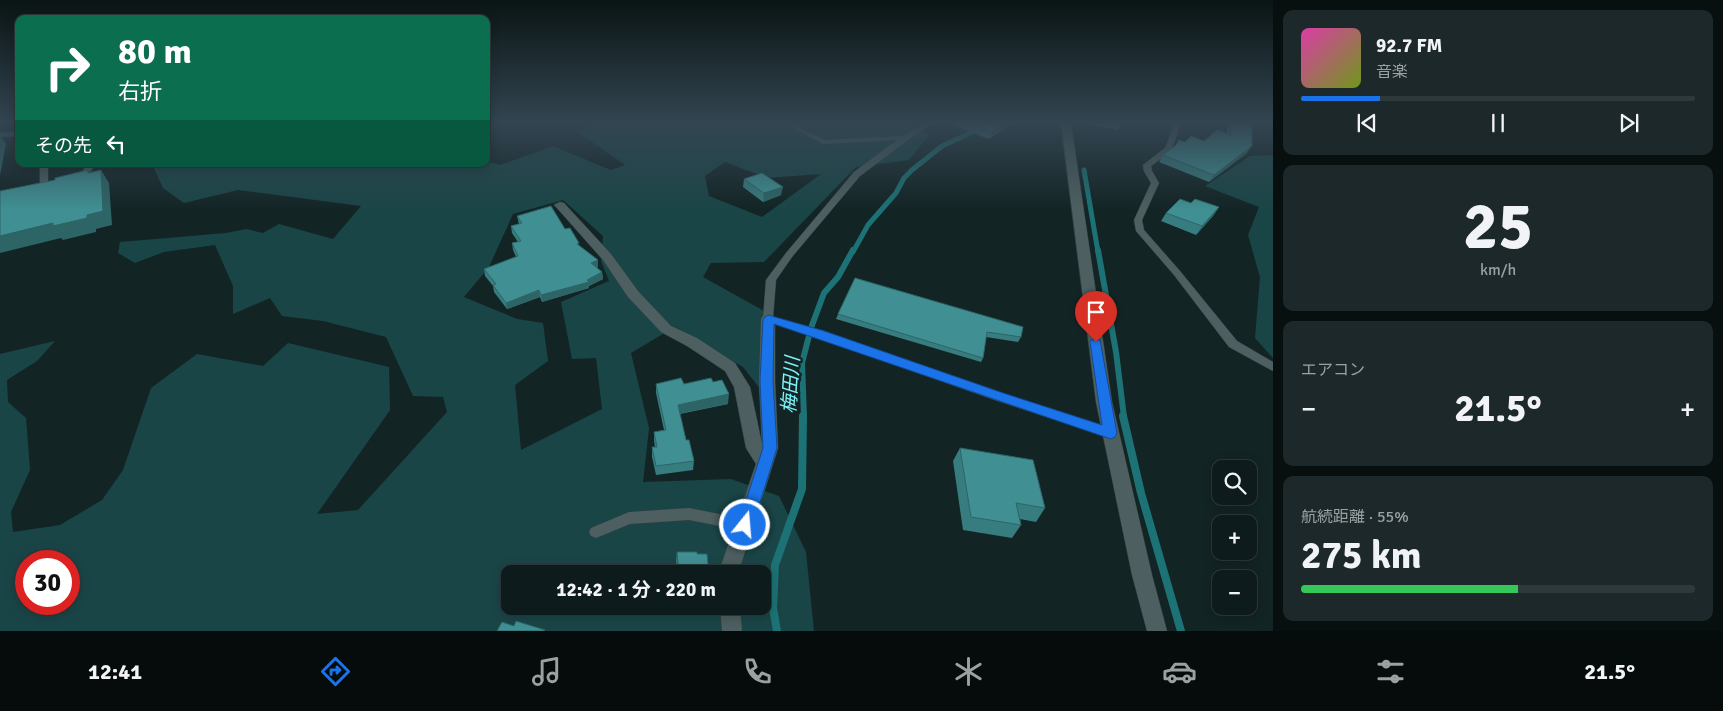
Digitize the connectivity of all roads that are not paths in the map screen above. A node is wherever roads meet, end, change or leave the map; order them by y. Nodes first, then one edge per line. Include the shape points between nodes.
1 (886, 152) edge
2 (1070, 152) edge
3 (1162, 152) edge
4 (44, 167) edge
5 (89, 167) edge
6 (68, 177) edge
7 (44, 183) edge
8 (560, 205) dead end
9 (768, 319) junction
10 (1273, 367) edge
11 (1111, 433) junction
12 (764, 462) junction
13 (745, 525) junction
14 (596, 532) dead end
15 (731, 565) edge
16 (731, 615) edge
17 (732, 631) edge
18 (1157, 631) edge

1 - 9 lane via 857,174 771,280
2 - 11 street
3 - 10 lane via 1147,165 1155,183 1138,220 1140,231 1233,344
4 - 7 lane
5 - 6 lane via 85,174
8 - 12 street via 666,329 730,367 742,387 754,448
9 - 11 lane
9 - 12 street via 770,448
11 - 18 street
12 - 13 street
13 - 14 lane via 689,514 628,518
13 - 15 street
16 - 17 street

